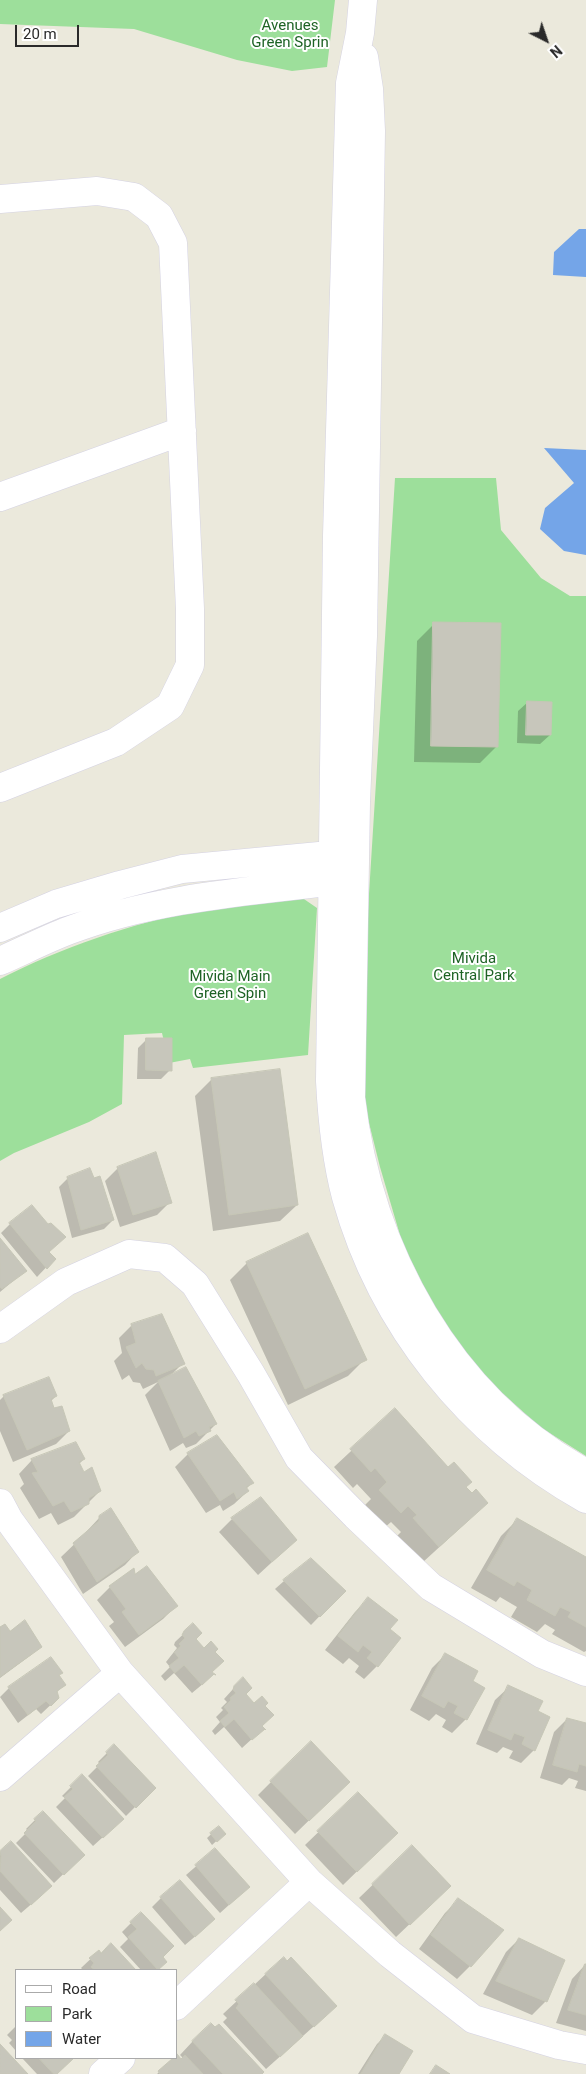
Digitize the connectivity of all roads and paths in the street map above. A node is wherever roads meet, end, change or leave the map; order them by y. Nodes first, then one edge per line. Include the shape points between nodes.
1 (363, 0) edge
2 (0, 199) edge
3 (182, 431) junction
4 (0, 497) edge
5 (0, 788) edge
6 (344, 867) junction
7 (0, 928) edge
8 (0, 961) edge
9 (0, 1329) edge
10 (586, 1473) edge
11 (586, 1499) edge
12 (0, 1503) edge
13 (586, 1672) edge
14 (120, 1673) junction
15 (0, 1776) edge
16 (310, 1882) junction
17 (178, 2004) edge
18 (586, 2050) edge
19 (120, 2059) edge
20 (103, 2074) edge

1 - 6 street via 350,83 358,214 363,636
2 - 3 street via 97,191 134,197 159,216 173,243
3 - 4 street
3 - 5 street via 190,665 170,706 116,742
6 - 7 street via 182,870 56,904
6 - 8 street via 121,914 70,930
6 - 10 street via 351,1098 368,1185 393,1254 426,1320 467,1377 541,1445
6 - 11 street via 330,1081 332,1120 346,1196 366,1254 413,1340 456,1397 508,1447
9 - 13 street via 66,1282 129,1254 165,1258 195,1284 299,1458 356,1516 432,1587 542,1654
12 - 14 street
14 - 15 street
14 - 16 street
16 - 17 street
16 - 18 street via 390,1954 473,2019 558,2045
19 - 20 street

